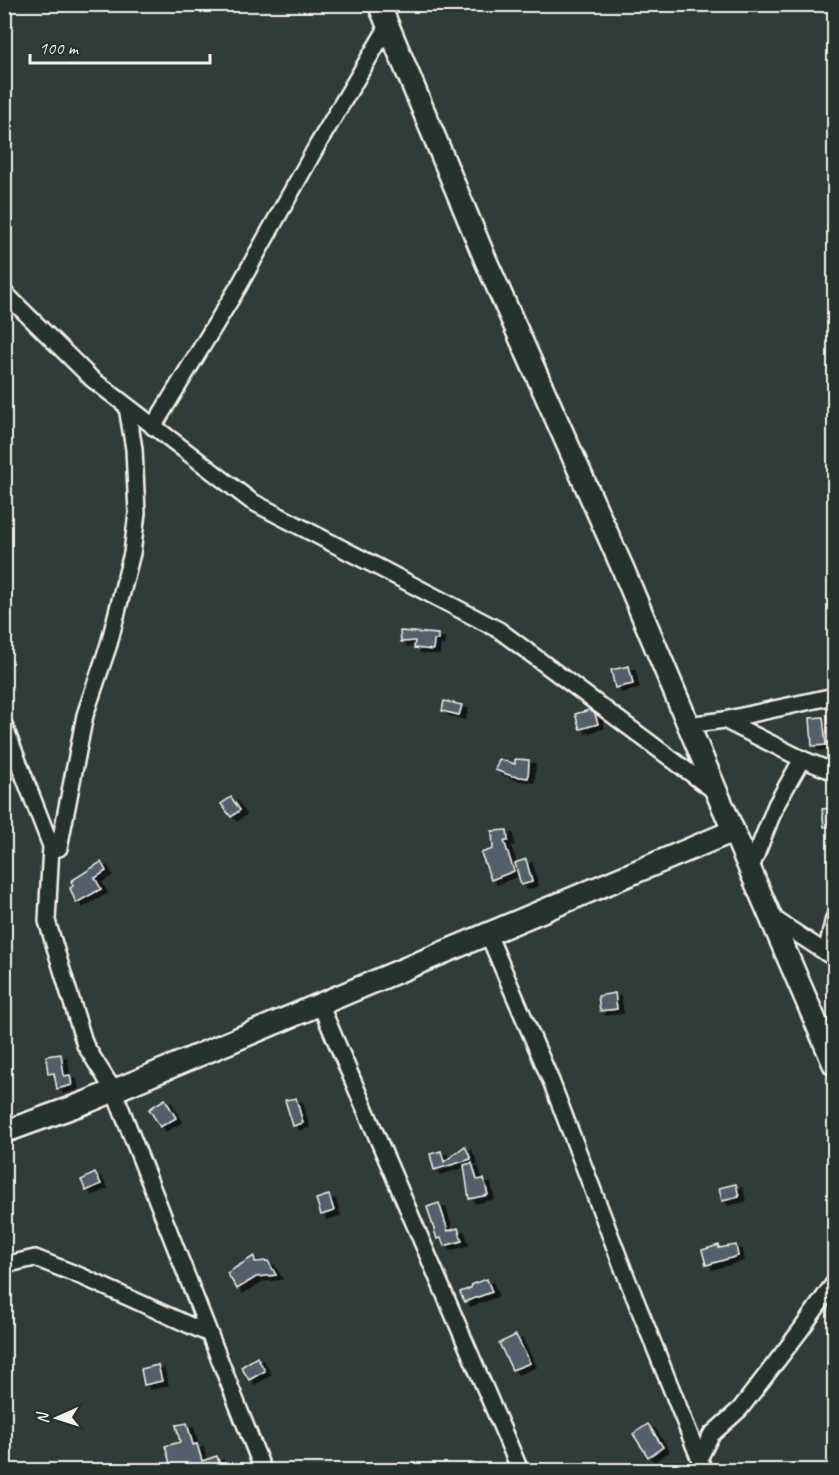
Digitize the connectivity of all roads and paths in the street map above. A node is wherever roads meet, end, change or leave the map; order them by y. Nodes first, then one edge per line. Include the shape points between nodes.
1 (379, 4) edge
2 (388, 26) junction
3 (4, 292) edge
4 (127, 407) junction
5 (153, 427) junction
6 (834, 696) edge
7 (724, 720) junction
8 (4, 725) edge
9 (688, 725) junction
10 (802, 759) junction
11 (834, 772) edge
12 (717, 793) junction
13 (734, 831) junction
14 (59, 848) dead end
15 (750, 870) junction
16 (770, 916) junction
17 (834, 918) edge
18 (488, 934) junction
19 (830, 955) edge
20 (320, 1004) junction
21 (834, 1064) edge
22 (114, 1091) junction
23 (4, 1132) edge
24 (4, 1264) edge
25 (834, 1283) edge
26 (209, 1334) junction
27 (702, 1464) edge
28 (261, 1470) edge
29 (520, 1470) edge

1 - 2 street
2 - 5 street
2 - 9 street
3 - 4 street via 92,379
4 - 5 street
4 - 14 street via 134,449 137,513 132,553 109,644 85,715
5 - 12 street via 251,501 499,630
6 - 7 street
7 - 9 street
7 - 10 street
8 - 22 street via 51,846 47,921 85,1045
9 - 12 street
10 - 11 street
10 - 15 street via 776,805
12 - 13 street
13 - 15 street
13 - 18 street
15 - 16 street
16 - 19 street
16 - 21 street
17 - 19 street
18 - 20 street
18 - 27 street via 551,1081
20 - 22 street
20 - 29 street
22 - 23 street
22 - 26 street
24 - 26 street via 35,1258
25 - 27 street via 740,1409 711,1435
26 - 28 street

